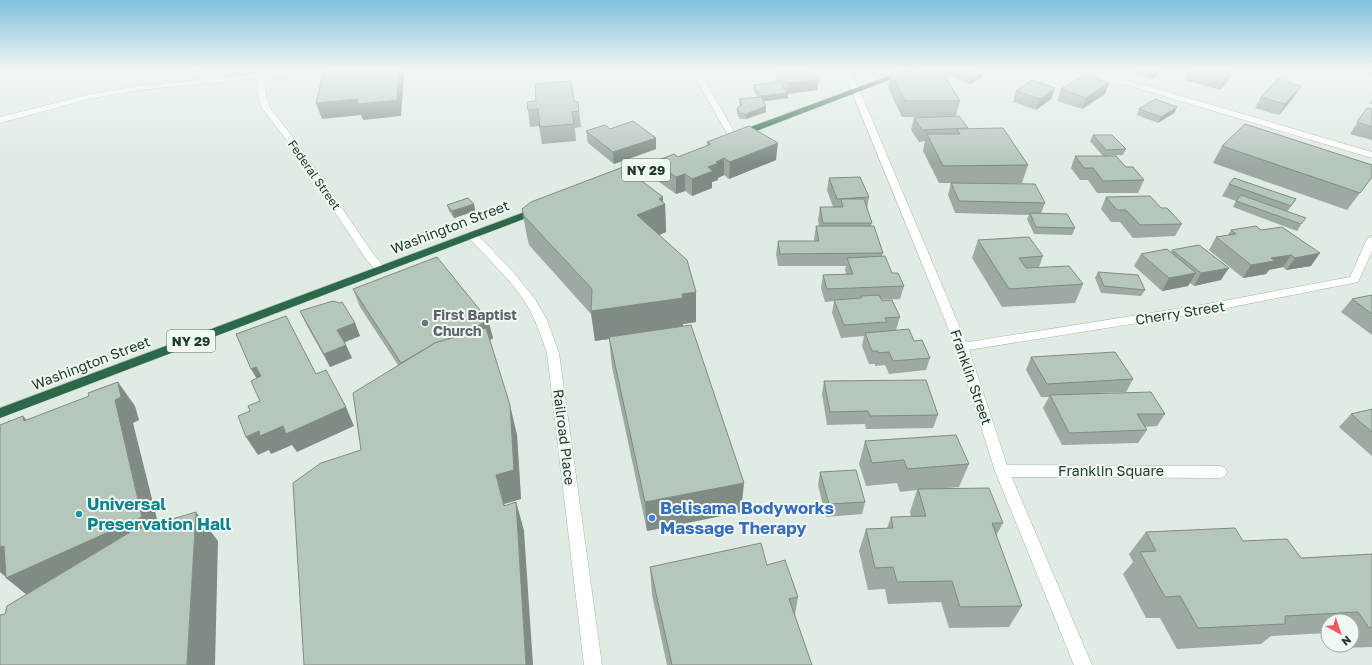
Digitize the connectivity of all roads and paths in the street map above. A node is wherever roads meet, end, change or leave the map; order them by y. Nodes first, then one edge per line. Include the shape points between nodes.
1 (73, 101) edge
2 (264, 101) edge
3 (711, 101) edge
4 (827, 101) edge
5 (858, 101) edge
6 (1190, 101) edge
7 (0, 120) edge
8 (729, 138) joint
9 (1372, 155) edge
10 (680, 157) edge
11 (609, 184) edge
12 (544, 208) edge
13 (472, 234) junction
14 (1372, 239) edge
15 (381, 269) junction
16 (962, 347) junction
17 (0, 413) edge
18 (1002, 471) junction
19 (1220, 472) dead end
20 (593, 665) edge
21 (1083, 665) edge

1 - 7 street
2 - 15 street, Federal Street via 266,108 370,257
3 - 8 street
4 - 8 highway
5 - 16 street, Franklin Street
6 - 9 street
10 - 11 highway, NY 29
12 - 13 highway, Washington Street / NY 29
13 - 15 highway, Washington Street / NY 29
13 - 20 street, Railroad Place via 531,302 544,326 553,353
14 - 16 street, Cherry Street via 1354,280 1170,315
15 - 17 highway, Washington Street / NY 29
16 - 18 street, Franklin Street
18 - 19 street, Franklin Square
18 - 21 street, Franklin Street

